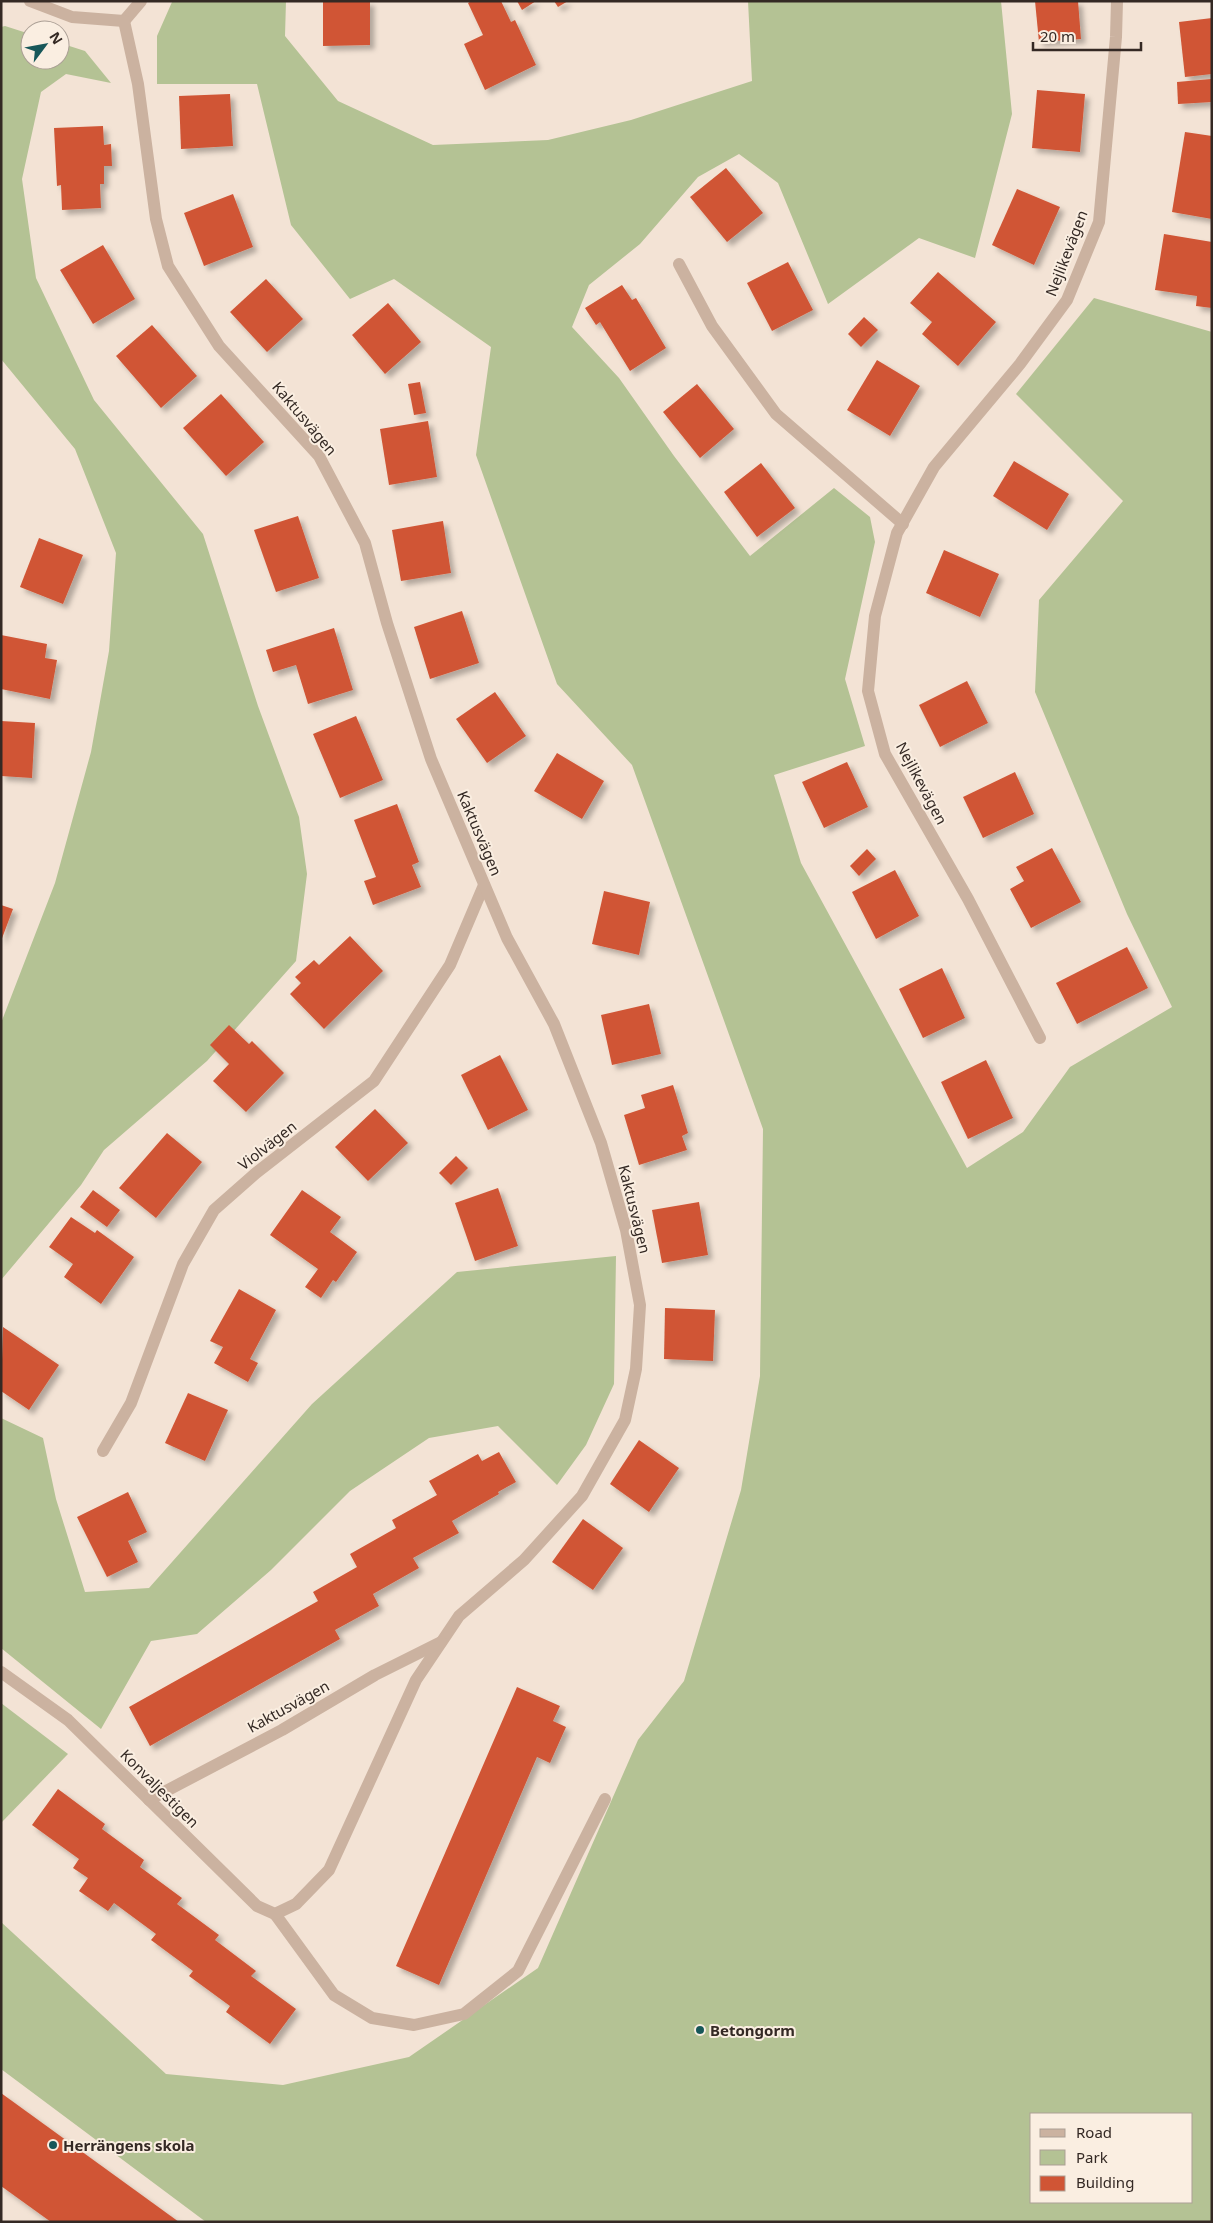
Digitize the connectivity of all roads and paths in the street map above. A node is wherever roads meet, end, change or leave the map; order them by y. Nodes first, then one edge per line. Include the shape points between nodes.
1 (30, 1) edge
2 (141, 1) edge
3 (1117, 1) edge
4 (124, 21) junction
5 (679, 264) dead end
6 (902, 524) junction
7 (484, 885) junction
8 (1040, 1038) dead end
9 (103, 1451) dead end
10 (443, 1641) junction
11 (1, 1672) edge
12 (605, 1799) dead end
13 (149, 1800) junction
14 (275, 1914) junction

1 - 4 street via 72,17
2 - 4 street
3 - 6 street, Nejlikevägen via 1098,222 1067,300 1020,364 934,467
4 - 7 street, Kaktusvägen via 138,84 156,219 168,266 219,346 319,456 342,496 365,543 431,759
5 - 6 street via 712,326 776,414
6 - 8 street, Nejlikevägen via 875,616 868,692 885,754 968,899
7 - 9 street, Violvägen via 450,965 374,1082 256,1173 214,1210 184,1264 131,1403
7 - 10 street, Kaktusvägen via 506,938 554,1024 601,1143 626,1230 640,1305 636,1369 625,1420 582,1496 524,1560 459,1616
10 - 13 street, Kaktusvägen
10 - 14 street, Kaktusvägen via 416,1680 329,1870 296,1904
11 - 13 street, Konvaljestigen via 68,1720
12 - 14 street via 518,1971 464,2014 414,2025 372,2018 334,1995
13 - 14 street, Konvaljestigen via 257,1906

